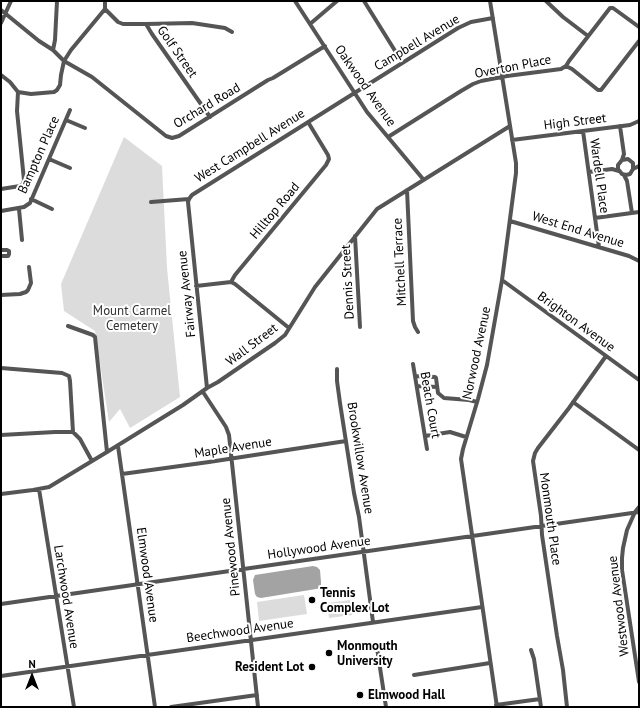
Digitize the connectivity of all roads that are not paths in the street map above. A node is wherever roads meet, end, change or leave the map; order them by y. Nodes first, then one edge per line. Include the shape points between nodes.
1 (11, 1) edge
2 (57, 1) edge
3 (104, 1) edge
4 (296, 1) edge
5 (337, 1) edge
6 (364, 1) edge
7 (490, 1) edge
8 (546, 1) edge
9 (554, 1) edge
10 (551, 5) junction
11 (105, 9) junction
12 (1, 10) edge
13 (5, 14) junction
14 (493, 18) junction
15 (1, 23) edge
16 (146, 24) junction
17 (310, 24) junction
18 (639, 27) edge
19 (232, 32) dead end
20 (588, 36) junction
21 (639, 41) edge
22 (325, 46) junction
23 (53, 50) junction
24 (64, 61) junction
25 (402, 62) junction
26 (566, 66) junction
27 (1, 75) edge
28 (502, 77) junction
29 (18, 92) junction
30 (354, 92) junction
31 (70, 110) dead end
32 (210, 117) junction
33 (66, 120) junction
34 (639, 121) edge
35 (308, 122) junction
36 (510, 126) junction
37 (620, 126) junction
38 (85, 128) dead end
39 (583, 131) junction
40 (388, 137) junction
41 (512, 140) junction
42 (624, 154) junction
43 (628, 159) junction
44 (49, 160) junction
45 (622, 160) junction
46 (632, 163) junction
47 (618, 165) junction
48 (639, 165) edge
49 (70, 168) dead end
50 (612, 169) junction
51 (633, 169) junction
52 (619, 171) junction
53 (589, 172) junction
54 (630, 174) junction
55 (624, 175) junction
56 (423, 179) junction
57 (628, 181) junction
58 (1, 189) edge
59 (407, 190) junction
60 (189, 198) junction
61 (31, 199) junction
62 (151, 202) dead end
63 (19, 209) junction
64 (52, 209) dead end
65 (1, 211) edge
66 (639, 212) edge
67 (632, 213) junction
68 (595, 218) junction
69 (510, 221) junction
70 (355, 236) junction
71 (22, 240) dead end
72 (599, 247) junction
73 (1, 250) edge
74 (1, 256) edge
75 (639, 261) edge
76 (29, 267) dead end
77 (502, 280) junction
78 (231, 282) junction
79 (196, 286) junction
80 (1, 295) edge
81 (68, 326) dead end
82 (360, 326) dead end
83 (289, 328) junction
84 (418, 332) dead end
85 (606, 356) junction
86 (413, 364) dead end
87 (1, 368) edge
88 (337, 369) dead end
89 (415, 376) junction
90 (639, 380) edge
91 (417, 386) junction
92 (437, 387) junction
93 (207, 388) junction
94 (203, 392) junction
95 (477, 402) junction
96 (573, 402) junction
97 (73, 432) junction
98 (1, 435) edge
99 (425, 436) junction
100 (466, 437) junction
101 (346, 441) junction
102 (118, 446) junction
103 (428, 449) dead end
104 (639, 450) edge
105 (107, 452) junction
106 (232, 458) junction
107 (92, 461) junction
108 (122, 474) junction
109 (40, 489) junction
110 (1, 494) edge
111 (639, 507) edge
112 (637, 512) edge
113 (541, 526) junction
114 (472, 536) junction
115 (364, 551) junction
116 (243, 569) junction
117 (138, 584) junction
118 (56, 596) junction
119 (1, 604) edge
120 (482, 607) junction
121 (373, 622) junction
122 (251, 639) junction
123 (377, 648) dead end
124 (531, 650) dead end
125 (148, 654) junction
126 (490, 663) junction
127 (67, 666) junction
128 (414, 675) dead end
129 (1, 676) edge
130 (639, 682) edge
131 (257, 695) junction
132 (540, 699) junction
133 (496, 706) edge
134 (74, 707) edge
135 (155, 707) edge
136 (171, 707) edge
137 (258, 707) edge
138 (386, 707) edge
139 (541, 707) edge
140 (567, 707) edge

1 - 13 street
2 - 23 street
3 - 11 street
4 - 17 street, Oakwood Avenue
5 - 17 street
6 - 25 street
7 - 14 street, Norwood Avenue
8 - 10 street
9 - 10 street
10 - 20 street
11 - 16 street, Golf Street via 120,23
11 - 24 street
12 - 13 street, Orchard Road
13 - 15 street
13 - 23 street, Orchard Road
14 - 25 street, Campbell Avenue via 463,25
14 - 28 street, Norwood Avenue
16 - 19 street via 192,23 225,28
16 - 32 street, Golf Street
17 - 22 street, Oakwood Avenue
18 - 20 street via 612,7
20 - 26 street
21 - 26 street, Overton Place via 600,90
22 - 30 street, Oakwood Avenue
22 - 32 street, Orchard Road
23 - 24 street, Orchard Road
24 - 29 street via 57,90 31,94
24 - 32 street, Orchard Road via 92,77 166,136 179,136
25 - 30 street, Campbell Avenue
26 - 28 street, Overton Place via 561,69
27 - 29 street
28 - 36 street, Norwood Avenue
28 - 40 street, Overton Place via 473,84
29 - 58 street, Bampton Place via 17,111 24,180 18,187
30 - 35 street, West Campbell Avenue
30 - 40 street, Oakwood Avenue
31 - 33 street, Bampton Place
33 - 38 street
33 - 44 street, Bampton Place
34 - 37 street, High Street
35 - 60 street, West Campbell Avenue
35 - 78 street, Hilltop Road via 328,155 327,164
36 - 41 street, Norwood Avenue
36 - 56 street, Wall Street
37 - 39 street, High Street
37 - 42 street
39 - 41 street, High Street
39 - 53 street, Wardell Place
40 - 56 street, Oakwood Avenue
41 - 69 street, Norwood Avenue via 516,173
42 - 43 street
42 - 45 street
43 - 45 street
43 - 46 street
44 - 49 street
44 - 61 street, Bampton Place
45 - 47 street
46 - 48 street
46 - 51 street
47 - 50 street
47 - 52 street
48 - 51 street
50 - 52 street
50 - 53 street
51 - 54 street
52 - 55 street
53 - 68 street, Wardell Place
54 - 55 street
54 - 57 street
55 - 57 street
56 - 59 street, Wall Street
57 - 67 street
59 - 70 street, Wall Street via 377,209
59 - 84 street, Mitchell Terrace via 413,321
60 - 62 street, West Campbell Avenue
60 - 79 street, Fairway Avenue
61 - 63 street, Bampton Place via 28,205
61 - 64 street
63 - 65 street, Bampton Place
63 - 71 street
66 - 67 street
67 - 68 street
68 - 72 street, Wardell Place
69 - 72 street, West End Avenue
69 - 77 street, Norwood Avenue
70 - 82 street, Dennis Street
70 - 83 street, Wall Street via 315,287
72 - 75 street, West End Avenue
73 - 74 street via 9,251 9,254
76 - 80 street via 31,283 26,292
77 - 85 street, Brighton Avenue
77 - 95 street, Norwood Avenue via 487,365
78 - 79 street
78 - 83 street
79 - 93 street, Fairway Avenue
81 - 105 street via 94,336
83 - 93 street, Wall Street via 275,343
85 - 90 street, Brighton Avenue
85 - 96 street, Monmouth Place
86 - 89 street, Beach Court
87 - 97 street via 62,373 69,376
88 - 101 street, Brookwillow Avenue
89 - 91 street, Beach Court
89 - 92 street via 435,377
91 - 92 street
91 - 99 street, Beach Court
92 - 95 street via 439,394 444,398
93 - 94 street, Wall Street
94 - 102 street, Wall Street
94 - 106 street, Pinewood Avenue via 227,429
95 - 100 street, Norwood Avenue
96 - 104 street
96 - 113 street, Monmouth Place via 535,453 533,461
97 - 98 street
97 - 107 street via 80,439
99 - 100 street via 450,432
99 - 103 street, Beach Court
100 - 114 street, Norwood Avenue via 461,459
101 - 106 street, Maple Avenue
101 - 115 street, Brookwillow Avenue
102 - 105 street, Wall Street
102 - 108 street, Elmwood Avenue
105 - 107 street, Wall Street
106 - 108 street, Maple Avenue
106 - 116 street, Pinewood Avenue
107 - 109 street, Wall Street via 49,487
108 - 117 street, Elmwood Avenue
109 - 110 street, Wall Street
109 - 118 street, Larchwood Avenue
111 - 112 street, Westwood Avenue
112 - 113 street, Hollywood Avenue
112 - 130 street, Westwood Avenue via 624,539 622,564
113 - 114 street, Hollywood Avenue
113 - 140 street, Monmouth Place
114 - 115 street, Hollywood Avenue
114 - 120 street, Norwood Avenue
115 - 116 street, Hollywood Avenue
115 - 121 street, Brookwillow Avenue
116 - 117 street, Hollywood Avenue
116 - 122 street, Pinewood Avenue
117 - 118 street, Hollywood Avenue
117 - 125 street, Elmwood Avenue
118 - 119 street, Hollywood Avenue
118 - 127 street, Larchwood Avenue
120 - 121 street, Beechwood Avenue
120 - 126 street, Norwood Avenue
121 - 122 street, Beechwood Avenue
122 - 125 street, Beechwood Avenue
122 - 131 street, Pinewood Avenue
123 - 138 street
124 - 132 street
125 - 127 street, Beechwood Avenue
125 - 135 street, Elmwood Avenue
126 - 128 street
126 - 133 street, Norwood Avenue
127 - 129 street, Beechwood Avenue
127 - 134 street, Larchwood Avenue
131 - 136 street
131 - 137 street, Pinewood Avenue
132 - 133 street
132 - 139 street

